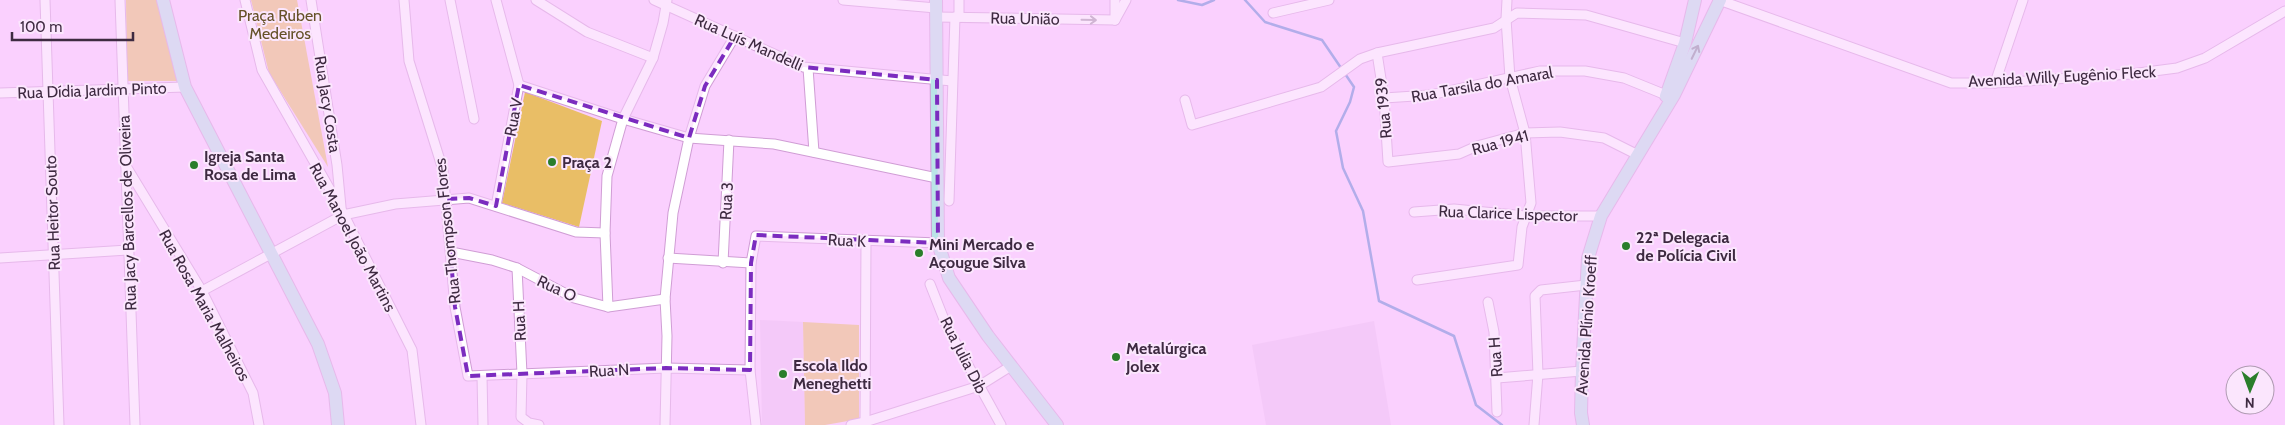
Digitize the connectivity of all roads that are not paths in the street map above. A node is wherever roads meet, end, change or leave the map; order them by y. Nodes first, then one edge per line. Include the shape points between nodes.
1 (45, 0) edge
2 (120, 0) edge
3 (163, 0) edge
4 (244, 0) edge
5 (311, 0) edge
6 (404, 0) edge
7 (450, 0) edge
8 (496, 0) edge
9 (536, 0) edge
10 (654, 0) edge
11 (843, 0) edge
12 (959, 0) edge
13 (1115, 0) edge
14 (1126, 0) edge
15 (1329, 0) edge
16 (1507, 0) edge
17 (1695, 0) edge
18 (1720, 0) edge
19 (2023, 0) edge
20 (666, 3) edge
21 (1296, 4) edge
22 (936, 8) edge
23 (2285, 11) edge
24 (1273, 13) dead end
25 (957, 17) junction
26 (1506, 19) junction
27 (1115, 20) junction
28 (735, 36) junction
29 (1685, 42) junction
30 (1377, 53) junction
31 (652, 58) junction
32 (808, 68) junction
33 (1510, 78) junction
34 (936, 80) junction
35 (952, 81) junction
36 (1995, 83) junction
37 (519, 85) junction
38 (185, 87) junction
39 (122, 89) junction
40 (48, 91) junction
41 (0, 93) edge
42 (1666, 95) junction
43 (1384, 98) junction
44 (1185, 100) dead end
45 (474, 119) dead end
46 (623, 119) junction
47 (1525, 133) junction
48 (1652, 134) junction
49 (689, 138) junction
50 (729, 140) junction
51 (814, 152) junction
52 (1638, 155) junction
53 (1388, 162) joint
54 (124, 163) junction
55 (937, 178) junction
56 (446, 199) junction
57 (949, 201) dead end
58 (496, 206) junction
59 (342, 212) junction
60 (1414, 212) dead end
61 (1527, 216) junction
62 (1602, 216) junction
63 (605, 233) junction
64 (866, 241) junction
65 (938, 243) junction
66 (128, 250) junction
67 (451, 252) junction
68 (272, 253) junction
69 (53, 255) junction
70 (0, 258) edge
71 (668, 258) junction
72 (723, 262) junction
73 (751, 263) junction
74 (517, 268) junction
75 (1417, 280) dead end
76 (930, 284) dead end
77 (1586, 285) junction
78 (202, 291) junction
79 (665, 299) junction
80 (1488, 302) dead end
81 (608, 307) junction
82 (1011, 366) junction
83 (666, 368) junction
84 (750, 370) junction
85 (1582, 371) junction
86 (522, 374) junction
87 (1538, 374) junction
88 (468, 376) joint
89 (482, 376) junction
90 (1498, 378) junction
91 (979, 386) junction
92 (1497, 412) dead end
93 (1580, 421) edge
94 (532, 424) edge
95 (865, 424) edge
96 (59, 425) edge
97 (135, 425) edge
98 (258, 425) edge
99 (338, 425) edge
100 (421, 425) edge
101 (482, 425) edge
102 (665, 425) edge
103 (756, 425) edge
104 (850, 425) edge
105 (1001, 425) edge
106 (1057, 425) edge
107 (1534, 425) edge

1 - 40 street, Rua Heitor Souto
2 - 39 street, Rua Jacy Barcellos de Oliveira
3 - 38 main road
4 - 59 street, Rua Manoel João Martins via 262,70
5 - 59 street, Rua Jacy Costa
6 - 56 street, Rua Thompson Flores via 409,62 443,170
7 - 45 street
8 - 37 street, Rua V
9 - 31 street via 587,32
10 - 20 street, Rua Luís Mandelli
11 - 22 street, Rua União
12 - 25 street
13 - 27 street
14 - 27 street
15 - 21 street
16 - 26 street
17 - 29 main road, Avenida Plínio Kroeff
18 - 36 street, Avenida Willy Eugênio Fleck via 1951,82
48 -> 18 main road, Avenida Plínio Kroeff
19 - 36 street
20 - 28 street, Rua Luís Mandelli
20 - 31 street
21 - 24 street
22 - 25 street, Rua União
22 - 34 main road
23 - 36 street, Avenida Willy Eugênio Fleck via 2205,58 2178,68
25 -> 27 street, Rua União
25 - 35 street
26 - 29 street via 1517,13 1586,15
26 - 30 street via 1494,28
26 - 33 street
28 - 32 street, Rua Luís Mandelli
28 - 49 street via 705,86
29 - 42 main road, Avenida Plínio Kroeff
30 - 43 street, Rua 1939
30 - 44 street via 1360,59 1322,87 1192,124
31 - 46 street
32 - 34 street, Rua Luís Mandelli
32 - 51 street
33 - 42 street, Rua Tarsila do Amaral via 1540,72 1585,71 1624,78
33 - 43 street, Rua Tarsila do Amaral via 1430,96
33 - 47 street
34 - 35 street, Rua Luís Mandelli
34 - 55 main road
35 - 57 street
37 - 46 street
37 - 58 street, Rua V
38 - 39 street, Rua Dídia Jardim Pinto
38 - 68 main road
39 - 40 street, Rua Dídia Jardim Pinto
39 - 54 street, Rua Jacy Barcellos de Oliveira
40 - 41 street, Rua Dídia Jardim Pinto
40 - 69 street, Rua Heitor Souto
42 - 48 main road, Avenida Plínio Kroeff
43 - 53 street, Rua 1939
46 - 49 street
46 - 63 street via 607,176
47 - 52 street, Rua 1941 via 1560,132 1604,138
47 - 53 street, Rua 1941 via 1459,154
47 - 61 street via 1531,204
48 - 52 main road, Avenida Plínio Kroeff
49 - 50 street
49 - 71 street via 673,212
50 - 51 street
50 - 72 street, Rua 3
51 - 55 street
52 - 62 main road, Avenida Plínio Kroeff
54 - 66 street, Rua Jacy Barcellos de Oliveira
54 - 78 street, Rua Rosa Maria Malheiros
55 - 65 main road
56 - 58 street via 469,198
56 - 59 street
56 - 67 street, Rua Thompson Flores
58 - 63 street via 576,232
59 - 68 street
59 - 100 street, Rua Manoel João Martins via 412,350
60 - 61 street, Rua Clarice Lispector via 1454,209
61 - 62 street, Rua Clarice Lispector
61 - 75 street via 1522,228 1518,266
62 - 77 main road, Avenida Plínio Kroeff via 1588,258
63 - 81 street
64 - 65 street, Rua K
64 - 73 street, Rua K via 756,236
64 - 95 street
65 - 82 main road via 949,278
66 - 69 street
66 - 97 street, Rua Jacy Barcellos de Oliveira
67 - 74 street, Rua O
67 - 88 street, Rua Thompson Flores via 455,307
68 - 78 street
68 - 99 main road via 318,344 335,393
69 - 70 street
69 - 96 street, Rua Heitor Souto
71 - 72 street
71 - 79 street
72 - 73 street
73 - 84 street
74 - 81 street, Rua O via 574,298
74 - 86 street, Rua H
76 - 91 street, Rua Julia Dib via 947,327
77 - 85 main road, Avenida Plínio Kroeff
77 - 87 street via 1541,290 1534,296
78 - 98 street, Rua Rosa Maria Malheiros via 253,393
79 - 81 street, Rua O
79 - 83 street
80 - 90 street, Rua H
82 - 91 street
82 - 106 main road
83 - 84 street, Rua N
83 - 86 street, Rua N
83 - 102 street
84 - 103 street
85 - 87 street
85 - 93 main road, Avenida Plínio Kroeff
86 - 89 street, Rua N
86 - 94 street, Rua H via 521,417
87 - 90 street
87 - 107 street
88 - 89 street, Rua N
89 - 101 street
90 - 92 street, Rua H
91 - 95 street
91 - 105 street, Rua Julia Dib
95 - 104 street

